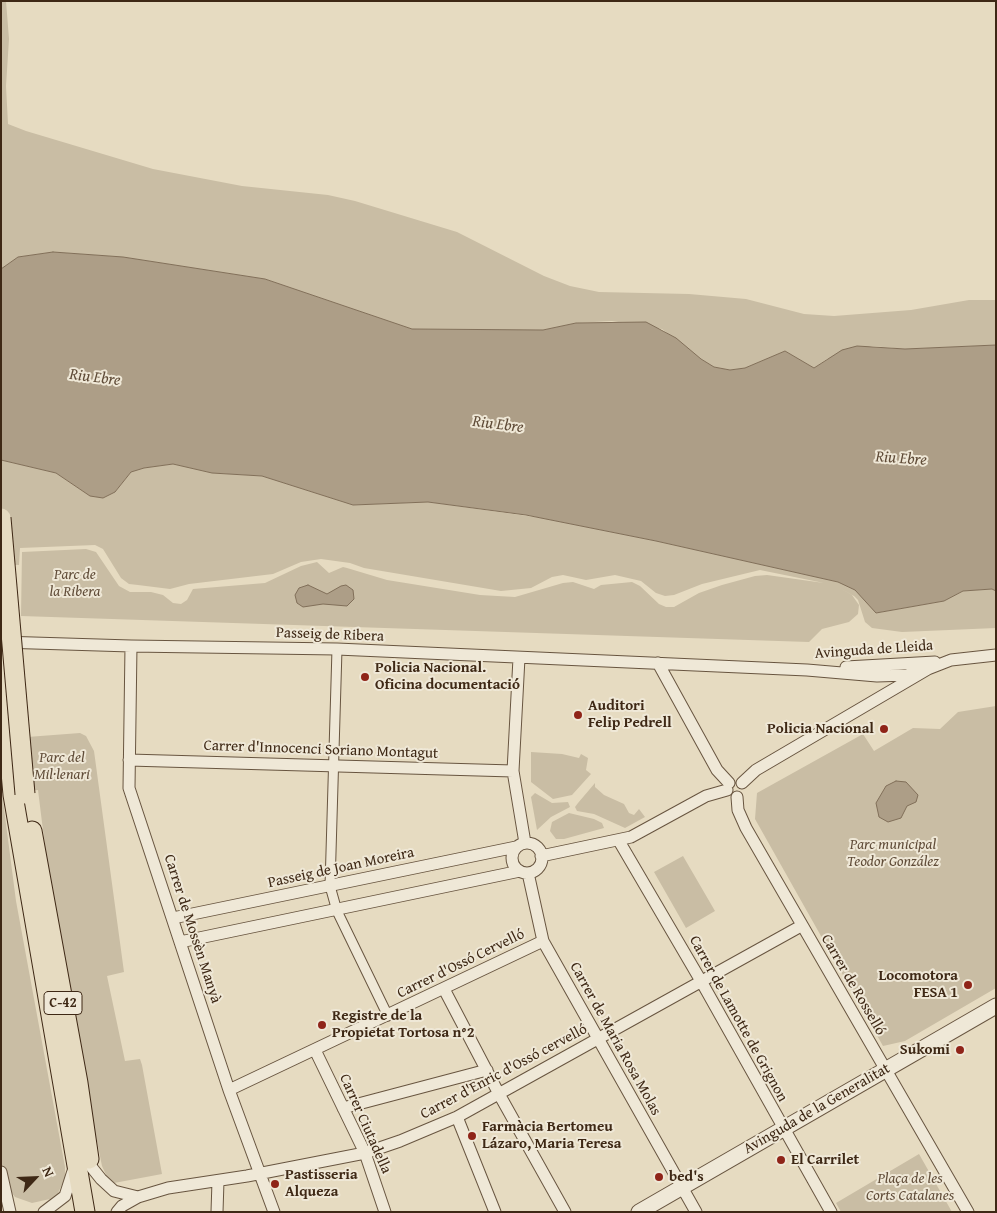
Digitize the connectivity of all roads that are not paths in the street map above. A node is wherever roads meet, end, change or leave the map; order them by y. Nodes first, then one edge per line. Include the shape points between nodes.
1 (1, 518) edge
2 (1, 642) edge
3 (131, 646) junction
4 (338, 650) junction
5 (996, 655) edge
6 (519, 658) junction
7 (1, 660) edge
8 (950, 660) junction
9 (658, 663) junction
10 (928, 669) junction
11 (807, 670) junction
12 (874, 676) junction
13 (880, 697) junction
14 (129, 760) junction
15 (333, 766) junction
16 (513, 770) junction
17 (742, 783) junction
18 (728, 786) junction
19 (19, 794) junction
20 (738, 797) junction
21 (619, 841) junction
22 (521, 845) junction
23 (541, 856) junction
24 (524, 872) junction
25 (330, 886) junction
26 (337, 910) junction
27 (172, 918) junction
28 (801, 926) junction
29 (180, 942) junction
30 (543, 942) junction
31 (701, 981) junction
32 (444, 990) junction
33 (995, 1010) edge
34 (388, 1016) junction
35 (598, 1040) junction
36 (315, 1050) junction
37 (885, 1069) junction
38 (486, 1070) junction
39 (229, 1090) junction
40 (499, 1094) junction
41 (343, 1108) junction
42 (457, 1117) junction
43 (784, 1129) junction
44 (74, 1148) junction
45 (364, 1153) junction
46 (89, 1164) junction
47 (1, 1172) edge
48 (259, 1174) junction
49 (218, 1181) junction
50 (682, 1188) junction
51 (138, 1197) junction
52 (10, 1212) edge
53 (44, 1212) edge
54 (85, 1212) edge
55 (98, 1212) edge
56 (117, 1212) edge
57 (217, 1212) edge
58 (274, 1212) edge
59 (385, 1212) edge
60 (495, 1212) edge
61 (565, 1212) edge
62 (639, 1212) edge
63 (696, 1212) edge
64 (830, 1212) edge
65 (968, 1212) edge

1 - 19 main road, C-42, bridge
2 - 3 street, Passeig de Ribera
3 - 4 street, Passeig de Ribera
3 - 14 street, Carrer de Mossèn Manyà
4 - 6 street, Passeig de Ribera
4 - 15 street
5 - 8 street
6 - 9 street, Passeig de Ribera
6 - 16 street
7 - 19 main road, C-42
8 - 10 street
8 - 11 street, Avinguda de Lleida
9 - 11 street, Passeig de Ribera
9 - 18 street via 716,770
10 - 12 street, Avinguda de Lleida via 907,675
10 - 13 street
11 - 12 street, Avinguda de Lleida
12 - 13 street, Avinguda de Lleida
13 - 17 street via 756,770
14 - 15 street, Carrer d'Innocenci Soriano Montagut
14 - 27 street, Carrer de Mossèn Manyà via 129,788
15 - 16 street, Carrer d'Innocenci Soriano Montagut
15 - 25 street
16 - 22 street
17 - 18 street via 735,780
17 - 20 street via 744,790
18 - 20 street via 731,796
18 - 21 street
19 - 44 main road, C-42
19 - 46 main road, C-42 via 78,1083
20 - 28 street, Carrer de Rosselló via 738,810 746,828
21 - 23 street
21 - 31 street, Carrer de Lamotte de Grignon
22 - 23 street via 535,846
22 - 24 street via 512,860
22 - 25 street, Passeig de Joan Moreira
23 - 24 street via 538,867
24 - 26 street
24 - 30 street, Carrer de Maria Rosa Molas
25 - 26 street
25 - 27 street, Passeig de Joan Moreira
26 - 29 street
26 - 34 street
27 - 29 street, Carrer de Mossèn Manyà
28 - 31 street, Carrer d'Enric d'Ossó cervelló
28 - 37 street, Carrer de Rosselló
29 - 39 street, Carrer de Mossèn Manyà
30 - 32 street, Carrer d'Ossó Cervelló
30 - 35 street, Carrer de Maria Rosa Molas
31 - 35 street, Carrer d'Enric d'Ossó cervelló
31 - 43 street, Carrer de Lamotte de Grignon
32 - 34 street, Carrer d'Ossó Cervelló
32 - 38 street
33 - 37 street, Avinguda de la Generalitat
34 - 36 street, Carrer d'Ossó Cervelló
35 - 40 street, Carrer d'Enric d'Ossó cervelló
35 - 50 street, Carrer de Maria Rosa Molas
36 - 39 street, Carrer d'Ossó Cervelló
36 - 41 street, Carrer Ciutadella
37 - 43 street, Avinguda de la Generalitat
37 - 65 street, Carrer de Rosselló
38 - 40 street
38 - 41 street
39 - 48 street, Carrer de Mossèn Manyà
40 - 42 street, Carrer d'Enric d'Ossó cervelló
40 - 61 street
41 - 45 street, Carrer Ciutadella
42 - 45 street, Carrer d'Enric d'Ossó cervelló
42 - 60 street
43 - 50 street, Avinguda de la Generalitat
43 - 64 street, Carrer de Lamotte de Grignon
44 - 53 street via 74,1172 66,1196
44 - 54 main road, C-42
45 - 48 street, Carrer d'Enric d'Ossó cervelló
45 - 59 street, Carrer Ciutadella
46 - 51 street via 114,1190
46 - 55 main road, C-42
47 - 52 street
48 - 49 street, Carrer d'Enric d'Ossó cervelló
48 - 58 street, Carrer de Mossèn Manyà
49 - 51 street, Carrer d'Enric d'Ossó cervelló via 168,1188
49 - 57 street
50 - 62 street, Avinguda de la Generalitat
50 - 63 street, Carrer de Maria Rosa Molas
51 - 56 street

